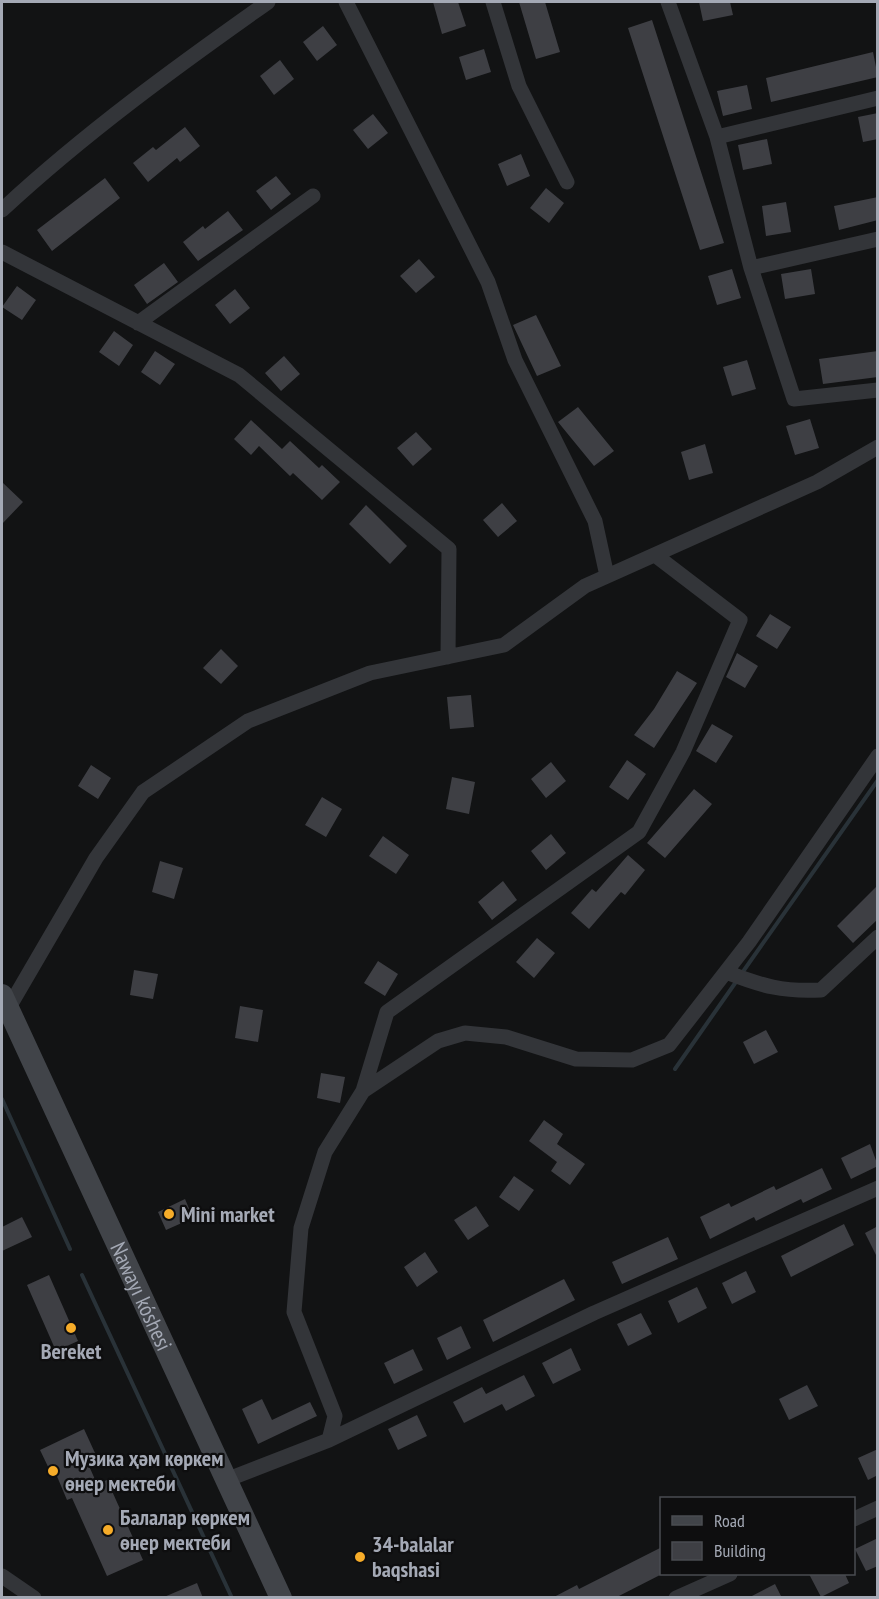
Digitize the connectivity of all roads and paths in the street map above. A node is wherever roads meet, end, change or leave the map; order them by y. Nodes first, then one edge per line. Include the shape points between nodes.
1 (268, 2) edge
2 (346, 2) edge
3 (493, 2) edge
4 (668, 2) edge
5 (878, 98) edge
6 (717, 137) junction
7 (567, 182) dead end
8 (313, 196) dead end
9 (2, 210) edge
10 (878, 239) edge
11 (2, 252) edge
12 (751, 268) junction
13 (138, 323) junction
14 (878, 390) edge
15 (878, 447) edge
16 (655, 555) junction
17 (607, 576) junction
18 (448, 657) junction
19 (878, 756) edge
20 (878, 938) edge
21 (726, 972) junction
22 (5, 1002) edge
23 (363, 1091) junction
24 (878, 1188) edge
25 (329, 1440) junction
26 (226, 1480) junction
27 (878, 1508) edge
28 (855, 1519) edge
29 (728, 1575) edge
30 (2, 1576) edge
31 (34, 1598) edge
32 (281, 1598) edge
33 (676, 1598) edge

1 - 9 street via 162,76
2 - 17 street via 488,282 515,360 595,520
3 - 7 street via 519,86
4 - 6 street
5 - 6 street
6 - 12 street
8 - 13 street
10 - 12 street
11 - 13 street
12 - 14 street via 794,399
13 - 18 street via 239,375 449,549
15 - 16 street via 817,482
16 - 17 street
16 - 23 street via 740,620 683,752 639,832 387,1012
17 - 18 street via 585,586 504,645
18 - 22 street via 370,673 248,721 143,792 96,858
19 - 21 street
20 - 21 street via 821,990 766,987
21 - 23 street via 669,1045 632,1060 576,1059 506,1037 465,1033 438,1041
22 - 26 main road, Nawayı kóshesi
23 - 25 street via 325,1152 301,1228 294,1312 335,1416
24 - 25 street via 594,1313
25 - 26 street
26 - 32 main road, Nawayı kóshesi
27 - 28 street
29 - 33 street
30 - 31 street

